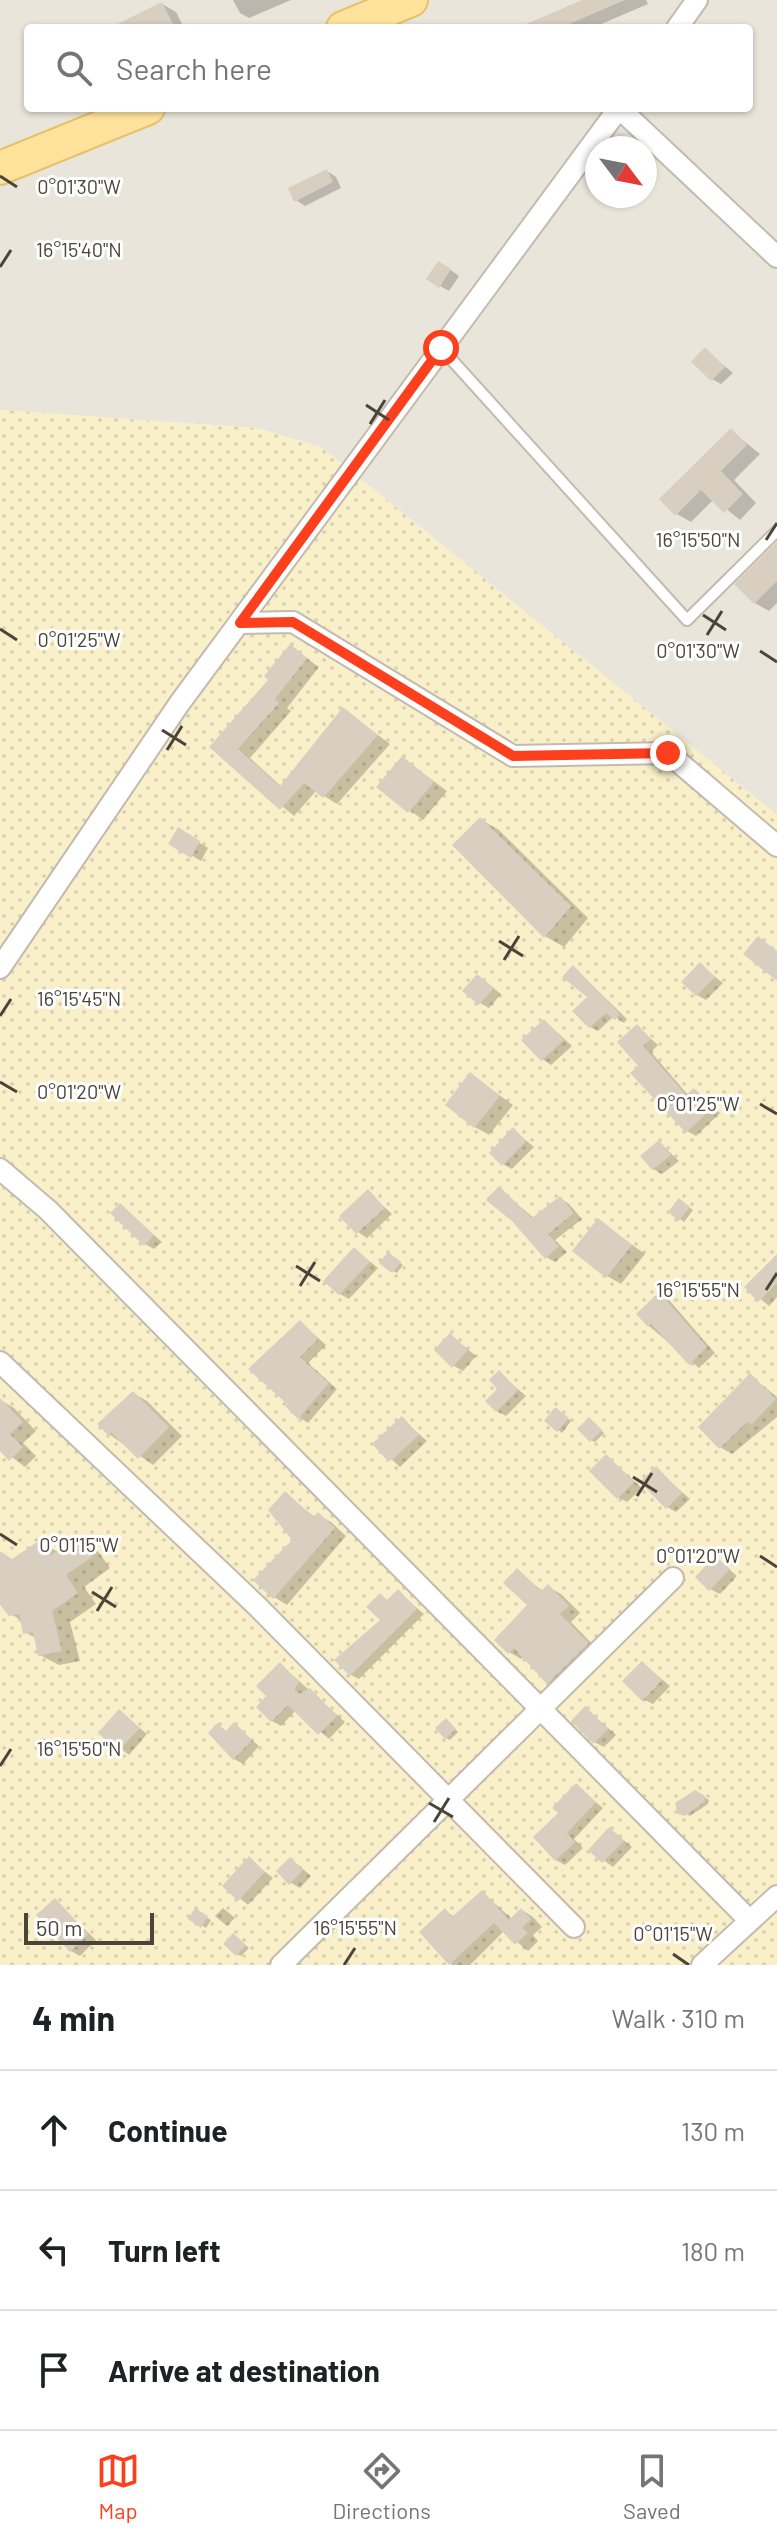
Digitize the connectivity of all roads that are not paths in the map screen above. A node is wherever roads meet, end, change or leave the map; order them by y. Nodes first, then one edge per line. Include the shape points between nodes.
1 (411, 0) edge
2 (697, 0) edge
3 (353, 24) edge
4 (680, 24) edge
5 (138, 112) edge
6 (616, 112) edge
7 (623, 112) edge
8 (0, 168) edge
9 (777, 257) edge
10 (441, 348) junction
11 (777, 531) edge
12 (240, 623) junction
13 (777, 846) edge
14 (0, 968) edge
15 (0, 1169) edge
16 (0, 1362) edge
17 (673, 1578) dead end
18 (541, 1709) junction
19 (448, 1801) junction
20 (777, 1896) edge
21 (750, 1921) junction
22 (574, 1927) dead end
23 (281, 1965) edge
24 (702, 1965) edge

1 - 3 main road
2 - 4 street
5 - 8 main road
6 - 10 street
7 - 9 street
10 - 11 lane via 687,620
10 - 12 street
12 - 13 street via 293,622 513,756 668,753
12 - 14 street
15 - 18 street via 48,1210
16 - 19 street via 258,1607
17 - 18 street
18 - 19 street
18 - 21 street
19 - 22 street
19 - 23 street
20 - 21 street
21 - 24 street

